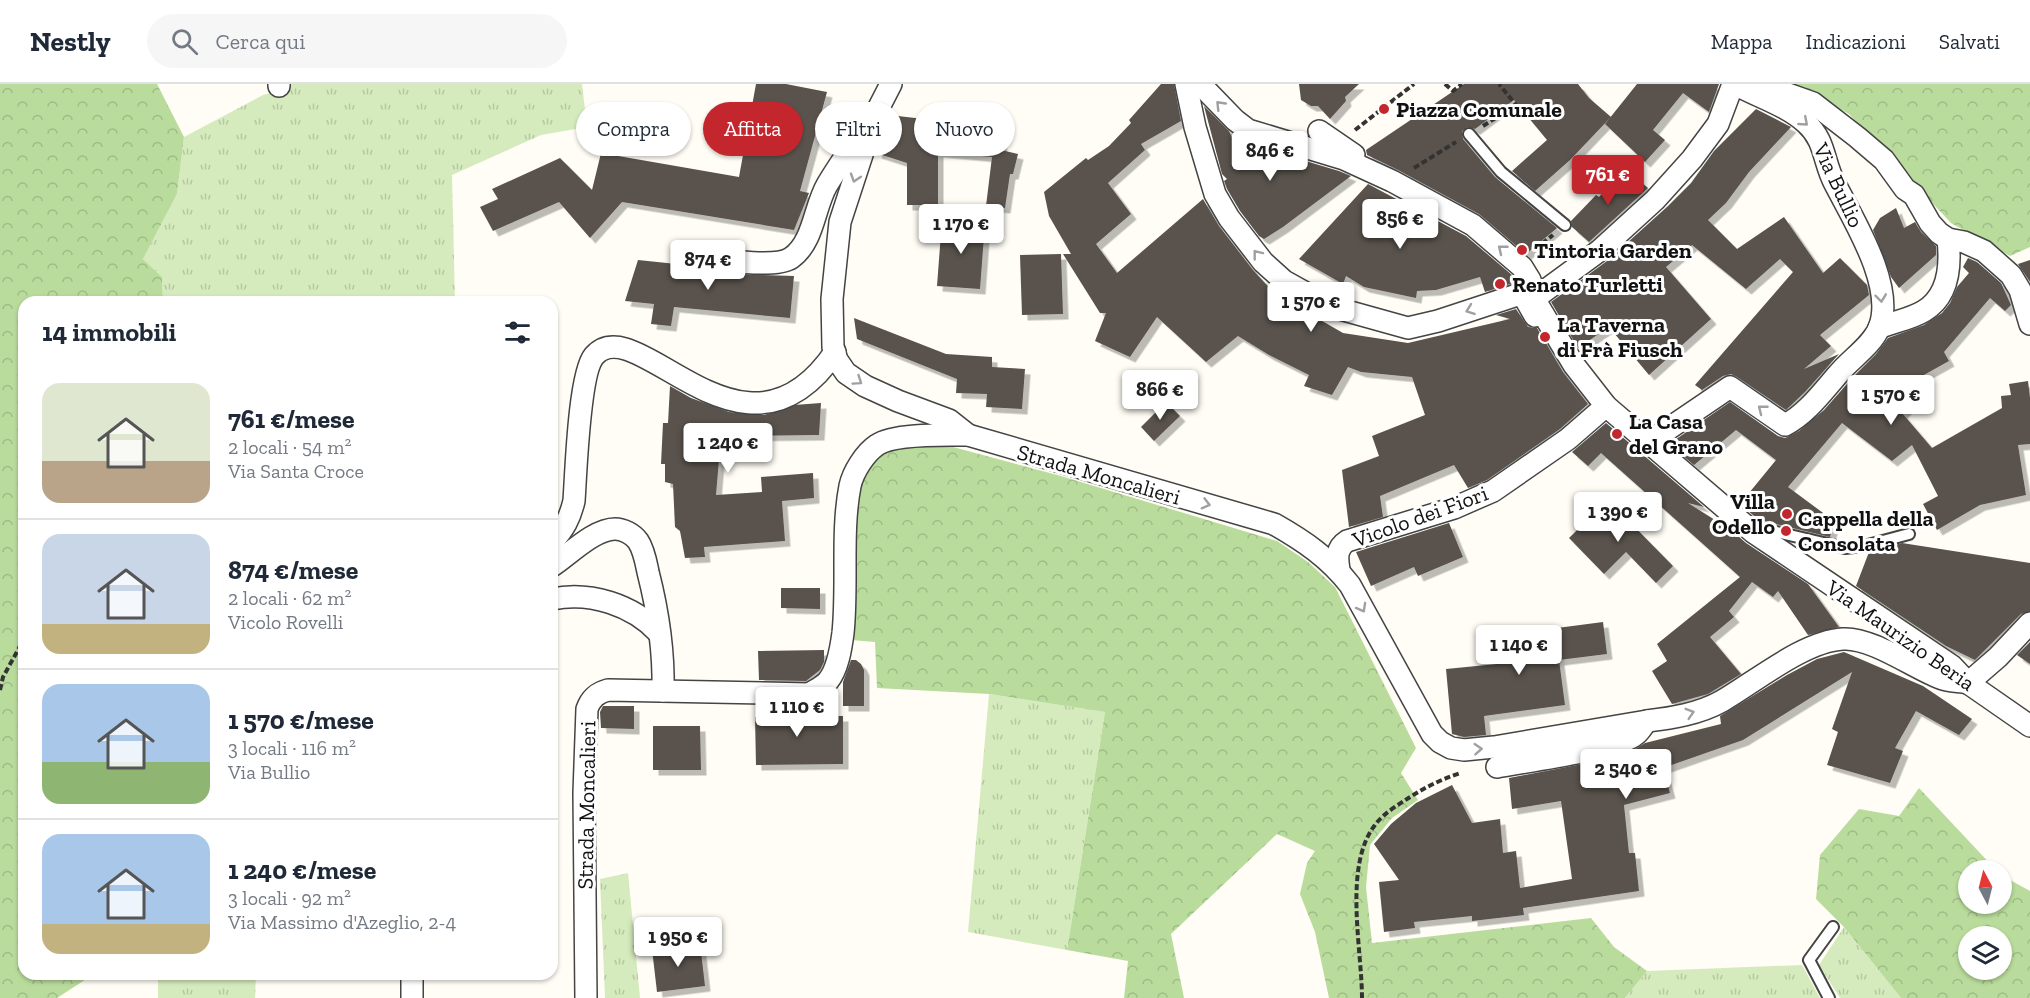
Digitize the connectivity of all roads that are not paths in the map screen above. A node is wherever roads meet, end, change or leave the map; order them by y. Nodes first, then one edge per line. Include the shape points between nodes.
1 (891, 84) edge
2 (1186, 84) edge
3 (1200, 84) edge
4 (1734, 84) edge
5 (1740, 84) edge
6 (882, 102) edge
7 (1319, 131) dead end
8 (1469, 134) dead end
9 (847, 156) edge
10 (862, 156) edge
11 (1378, 174) junction
12 (1565, 225) road end
13 (1948, 239) junction
14 (695, 257) dead end
15 (1535, 298) junction
16 (2030, 324) edge
17 (1879, 328) junction
18 (835, 352) junction
19 (1574, 365) junction
20 (1606, 406) junction
21 (968, 435) junction
22 (1649, 442) junction
23 (1743, 524) junction
24 (1909, 534) dead end
25 (558, 535) edge
26 (558, 562) edge
27 (1339, 570) junction
28 (558, 598) edge
29 (2030, 623) edge
30 (659, 633) junction
31 (1968, 682) junction
32 (663, 691) junction
33 (1647, 721) junction
34 (2030, 726) edge
35 (1497, 767) road end
36 (1833, 927) dead end
37 (412, 980) edge
38 (412, 998) edge
39 (586, 998) edge
40 (1829, 998) edge

1 - 6 street
19 -> 2 street via 1546,337 1523,296 1408,328 1329,306 1284,281 1263,262 1215,194
11 -> 3 street, Via Maurizio Beria via 1344,159 1248,130
4 - 15 street via 1718,124 1692,159 1599,251
4 -> 17 street, Via Bullio via 1790,110 1821,141 1834,183 1868,247 1877,274 1883,309
5 - 13 street via 1774,89 1813,103 1884,160 1914,195 1930,224
7 - 11 street
8 - 12 lane via 1501,172
9 - 14 street via 826,186 804,244 790,259 747,262
10 -> 18 street via 840,222 832,299
15 -> 11 street, Via Maurizio Beria via 1530,280 1518,262 1473,225
13 - 16 street via 1984,251 2011,275
13 - 17 street via 1947,279 1940,297 1924,311
15 - 19 street, Via Maurizio Beria
17 -> 22 street via 1811,403 1785,425 1730,387
18 -> 21 street via 846,373 865,386 949,420
18 - 25 street via 817,375 791,396 751,403 716,397 642,355 616,347 600,351 585,377 574,501 567,524
19 - 20 street, Via Maurizio Beria
20 - 22 street, Via Maurizio Beria
20 - 27 street, Vicolo dei Fiori via 1568,440 1493,491 1454,508 1347,541 1339,551
21 -> 27 street, Strada Moncalieri via 1274,524
21 - 32 street, Strada Moncalieri via 931,434 879,443 864,458 850,484 841,649 829,680 822,687 809,694
22 - 23 street, Via Maurizio Beria
23 - 24 lane via 1845,548
23 - 31 street, Via Maurizio Beria via 1952,666
26 - 30 street via 595,534 617,529 629,532 644,553
27 -> 33 street, Strada Moncalieri via 1432,734 1451,748 1494,747
28 - 30 street via 568,595 607,601 647,620
29 - 31 street
30 - 32 street via 664,659
33 -> 31 street, Strada Moncalieri via 1670,719 1720,702 1804,651 1844,639 1864,642 1943,680
31 - 34 street, Via Maurizio Beria
32 - 39 street, Strada Moncalieri via 608,690 590,700 587,709
33 - 35 street via 1634,737 1616,743
36 - 40 lane via 1809,960
37 - 38 street

